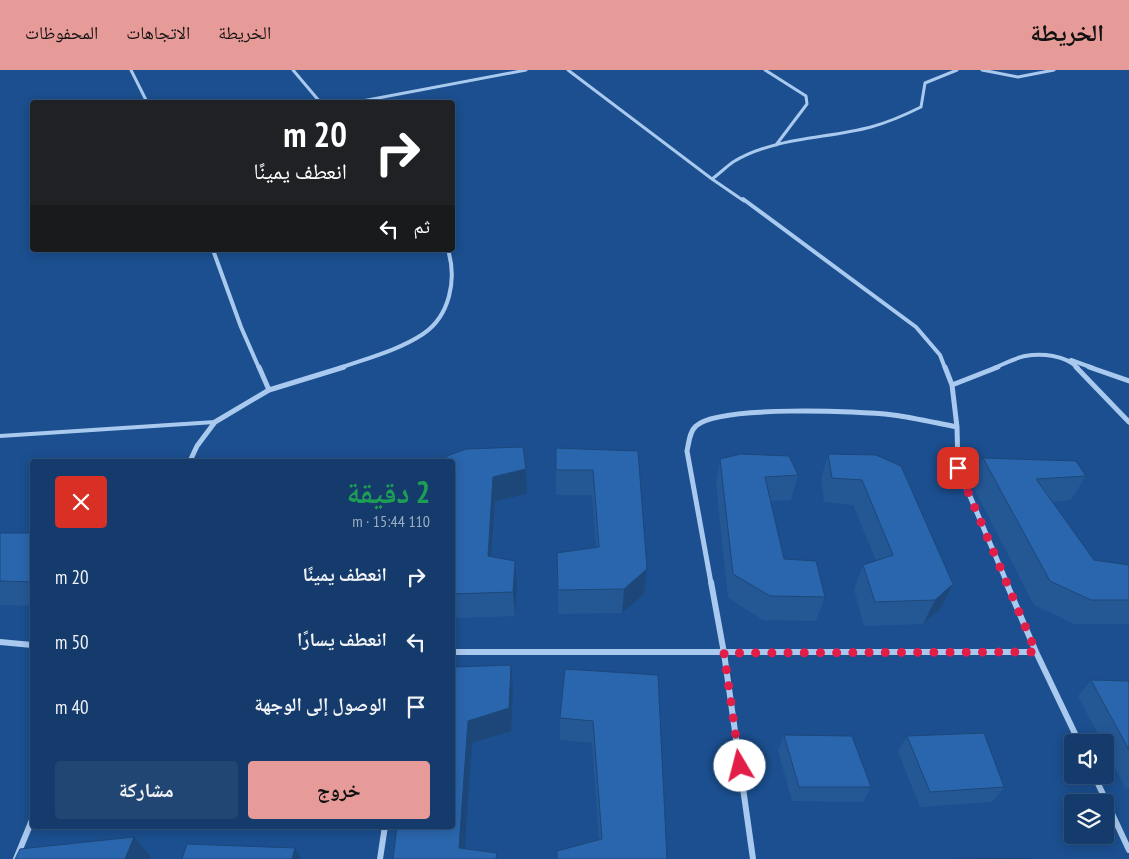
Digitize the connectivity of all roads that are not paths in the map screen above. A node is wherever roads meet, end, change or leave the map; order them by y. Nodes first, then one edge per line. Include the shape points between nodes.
1 (131, 70) edge
2 (293, 70) edge
3 (526, 70) edge
4 (568, 70) edge
5 (765, 70) edge
6 (957, 70) edge
7 (982, 70) edge
8 (1054, 70) edge
9 (146, 100) edge
10 (318, 100) edge
11 (368, 100) edge
12 (776, 146) junction
13 (712, 179) junction
14 (214, 252) edge
15 (449, 252) edge
16 (1070, 360) junction
17 (1129, 381) edge
18 (952, 385) junction
19 (269, 390) junction
20 (215, 422) junction
21 (1129, 422) edge
22 (957, 427) junction
23 (0, 436) edge
24 (191, 459) edge
25 (0, 642) edge
26 (30, 645) edge
27 (455, 652) edge
28 (1036, 652) junction
29 (724, 653) junction
30 (1075, 734) edge
31 (1098, 784) edge
32 (30, 825) edge
33 (385, 829) edge
34 (1129, 850) edge
35 (16, 859) edge
36 (380, 859) edge
37 (753, 859) edge

1 - 9 street
2 - 10 street
3 - 11 street
4 - 13 street
5 - 12 street via 806,96 807,104
6 - 12 street via 925,83 921,107 904,116
7 - 8 street via 1006,78
12 - 13 street via 740,157
13 - 18 street via 916,327 940,355
14 - 19 street
15 - 19 street via 451,291 443,312 424,333 390,350
16 - 17 street
16 - 18 street via 1045,355 1024,356
16 - 21 street
18 - 22 street
19 - 20 street
20 - 23 lane
20 - 24 street
22 - 28 street via 958,468
22 - 29 street via 893,415 835,412 756,413 717,417 697,425 690,436 687,451
25 - 26 street
27 - 29 street
28 - 29 street
28 - 30 street
29 - 37 street
31 - 34 street
32 - 35 street
33 - 36 street

